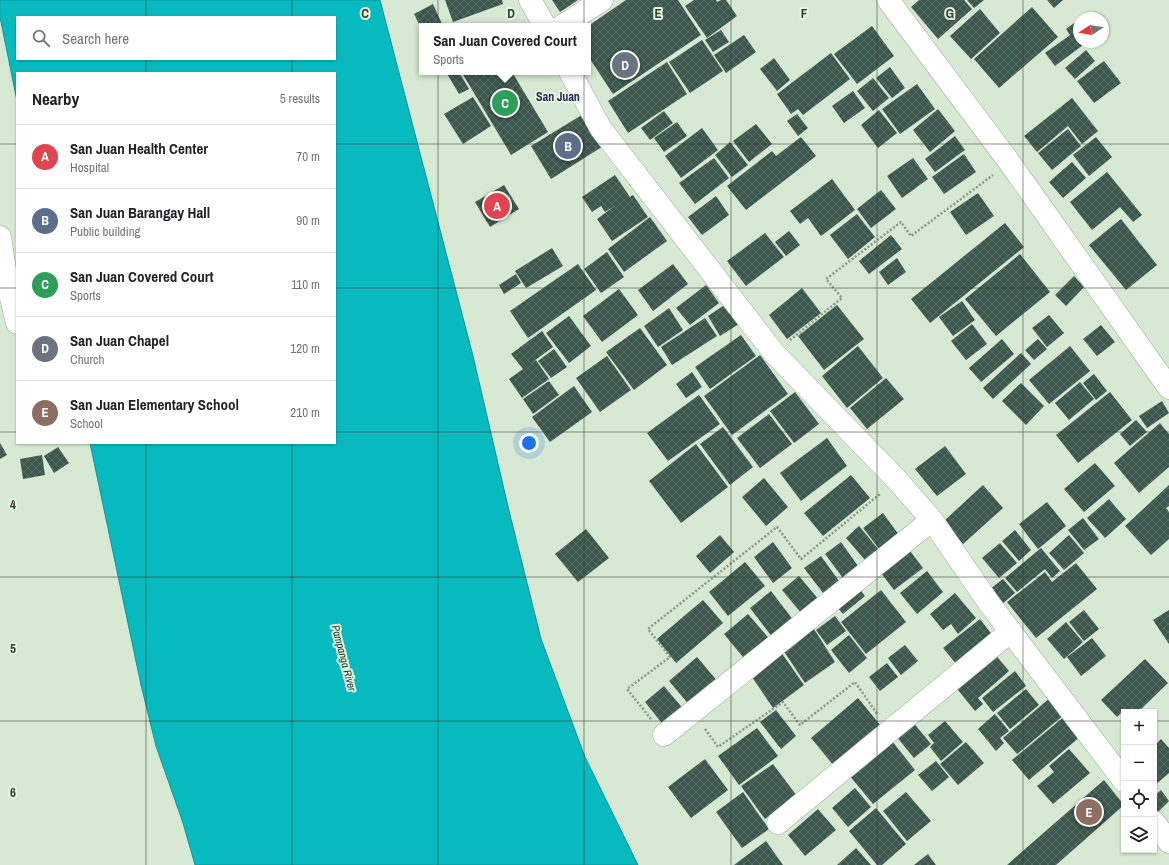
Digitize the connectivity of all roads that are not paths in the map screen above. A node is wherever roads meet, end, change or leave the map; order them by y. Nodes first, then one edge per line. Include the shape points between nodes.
1 (530, 0) edge
2 (602, 0) edge
3 (888, 0) edge
4 (543, 23) edge
5 (567, 23) edge
6 (572, 75) edge
7 (0, 237) edge
8 (16, 319) edge
9 (1169, 388) edge
10 (932, 520) junction
11 (1011, 631) junction
12 (664, 735) road end
13 (1121, 777) edge
14 (778, 823) dead end
15 (1157, 826) edge
16 (1169, 842) edge

1 - 4 street
2 - 5 street
3 - 9 street via 1010,163
6 - 10 street via 601,129 774,353 897,480
7 - 8 street
10 - 11 street
10 - 12 street
11 - 13 street
11 - 14 street
15 - 16 street

